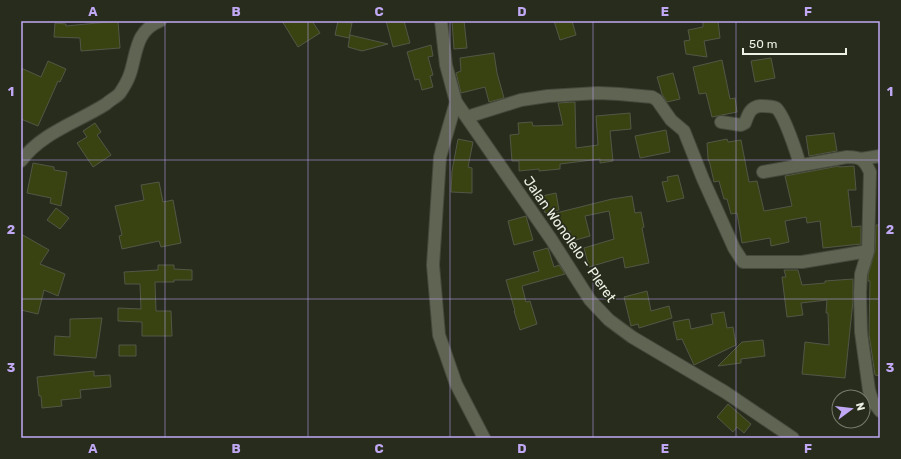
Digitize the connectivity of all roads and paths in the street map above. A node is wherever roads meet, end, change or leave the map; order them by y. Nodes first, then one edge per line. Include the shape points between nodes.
1 (160, 21) edge
2 (441, 21) edge
3 (456, 102) junction
4 (467, 118) junction
5 (721, 122) dead end
6 (880, 156) edge
7 (861, 158) junction
8 (21, 161) edge
9 (800, 165) junction
10 (764, 172) dead end
11 (868, 251) junction
12 (880, 411) edge
13 (484, 438) edge
14 (793, 438) edge

1 - 8 street via 144,31 137,46 130,75 119,94 29,150
2 - 3 street, Jalan Wonolelo - Pleret via 446,65
3 - 4 street, Jalan Wonolelo - Pleret
3 - 13 street via 440,157 434,265 440,335 456,384
4 - 11 street via 535,97 598,93 652,97 684,131 734,248 743,262 802,262
4 - 14 street, Jalan Wonolelo - Pleret via 590,300 609,320 632,337 725,392
5 - 9 street via 741,125 745,123 752,109 763,106 775,108 780,113
6 - 7 street
7 - 9 street via 847,157
7 - 11 street via 870,172
9 - 10 street
11 - 12 street via 861,274 861,332 869,390

